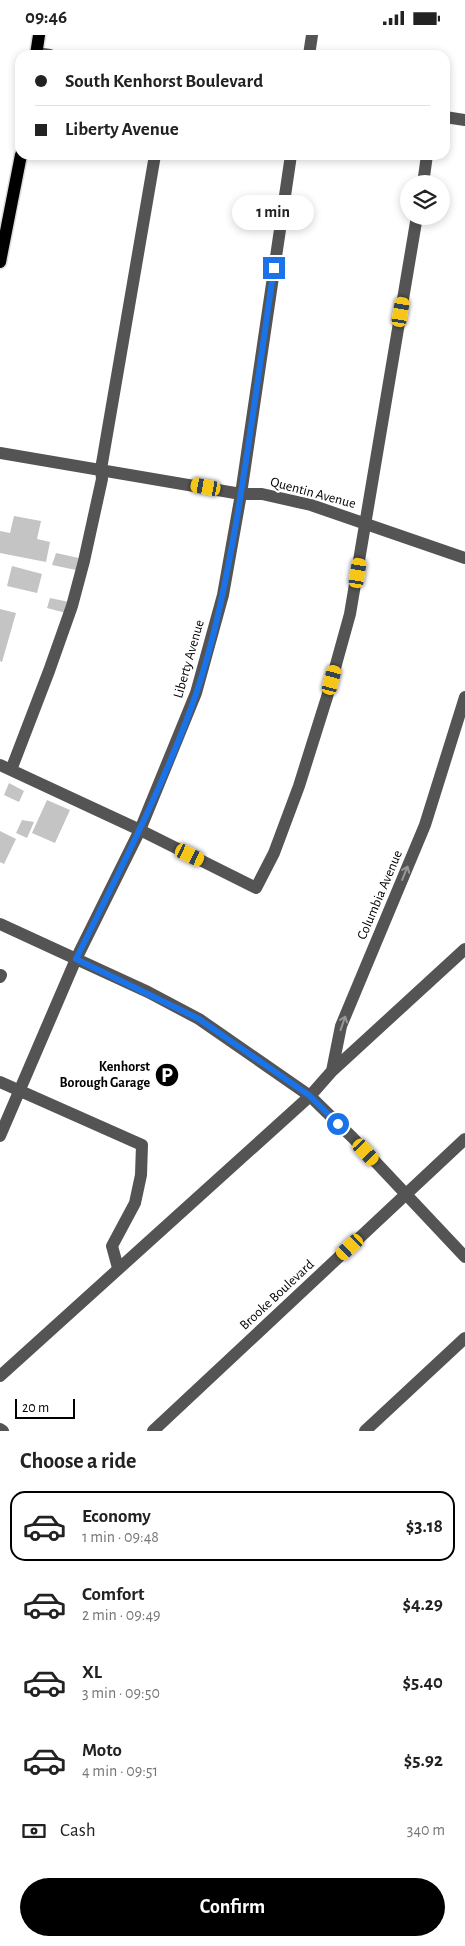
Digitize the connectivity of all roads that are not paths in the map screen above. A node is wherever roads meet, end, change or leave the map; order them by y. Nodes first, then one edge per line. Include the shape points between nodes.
1 (39, 35) edge
2 (312, 35) edge
3 (37, 50) edge
4 (309, 50) edge
5 (450, 118) edge
6 (465, 120) edge
7 (20, 160) edge
8 (154, 160) edge
9 (290, 160) edge
10 (426, 160) edge
11 (424, 175) edge
12 (416, 225) edge
13 (0, 262) edge
14 (0, 453) edge
15 (101, 469) junction
16 (241, 494) junction
17 (366, 523) junction
18 (465, 558) edge
19 (465, 697) edge
20 (5, 768) edge
21 (140, 830) junction
22 (0, 924) edge
23 (465, 949) edge
24 (76, 959) junction
25 (332, 1071) junction
26 (0, 1082) edge
27 (20, 1091) junction
28 (310, 1096) junction
29 (0, 1136) edge
30 (465, 1139) edge
31 (406, 1195) junction
32 (465, 1257) edge
33 (118, 1268) junction
34 (465, 1338) edge
35 (0, 1376) edge
36 (0, 1429) edge
37 (3, 1431) edge
38 (153, 1431) edge
39 (365, 1431) edge

1 - 3 main road
2 - 4 street
5 - 6 street
7 - 13 main road
8 - 15 street
9 - 16 street, Liberty Avenue
10 - 11 street
12 - 17 street
14 - 15 street, Quentin Avenue
15 - 16 street, Quentin Avenue
15 - 20 street via 102,479 72,606 49,671
16 - 17 street, Quentin Avenue via 262,494 311,505
16 - 21 street, Liberty Avenue via 223,595 196,693
17 - 18 street, Quentin Avenue
17 - 21 street via 350,614 328,697 274,853 256,888
25 -> 19 street, Columbia Avenue via 341,1027 425,825
20 - 21 street
21 - 24 street, Liberty Avenue
22 - 24 street
23 - 25 street
24 - 27 street, Liberty Avenue
24 - 28 street via 199,1019
25 - 28 street, Columbia Avenue
26 - 27 street
27 - 29 street, Liberty Avenue
27 - 33 street via 142,1145 141,1175 135,1203 112,1246
28 - 31 street
28 - 33 street, Columbia Avenue
30 - 31 street, Brooke Boulevard
31 - 32 street
31 - 38 street, Brooke Boulevard
33 - 35 street, Columbia Avenue
34 - 39 street
36 - 37 street

